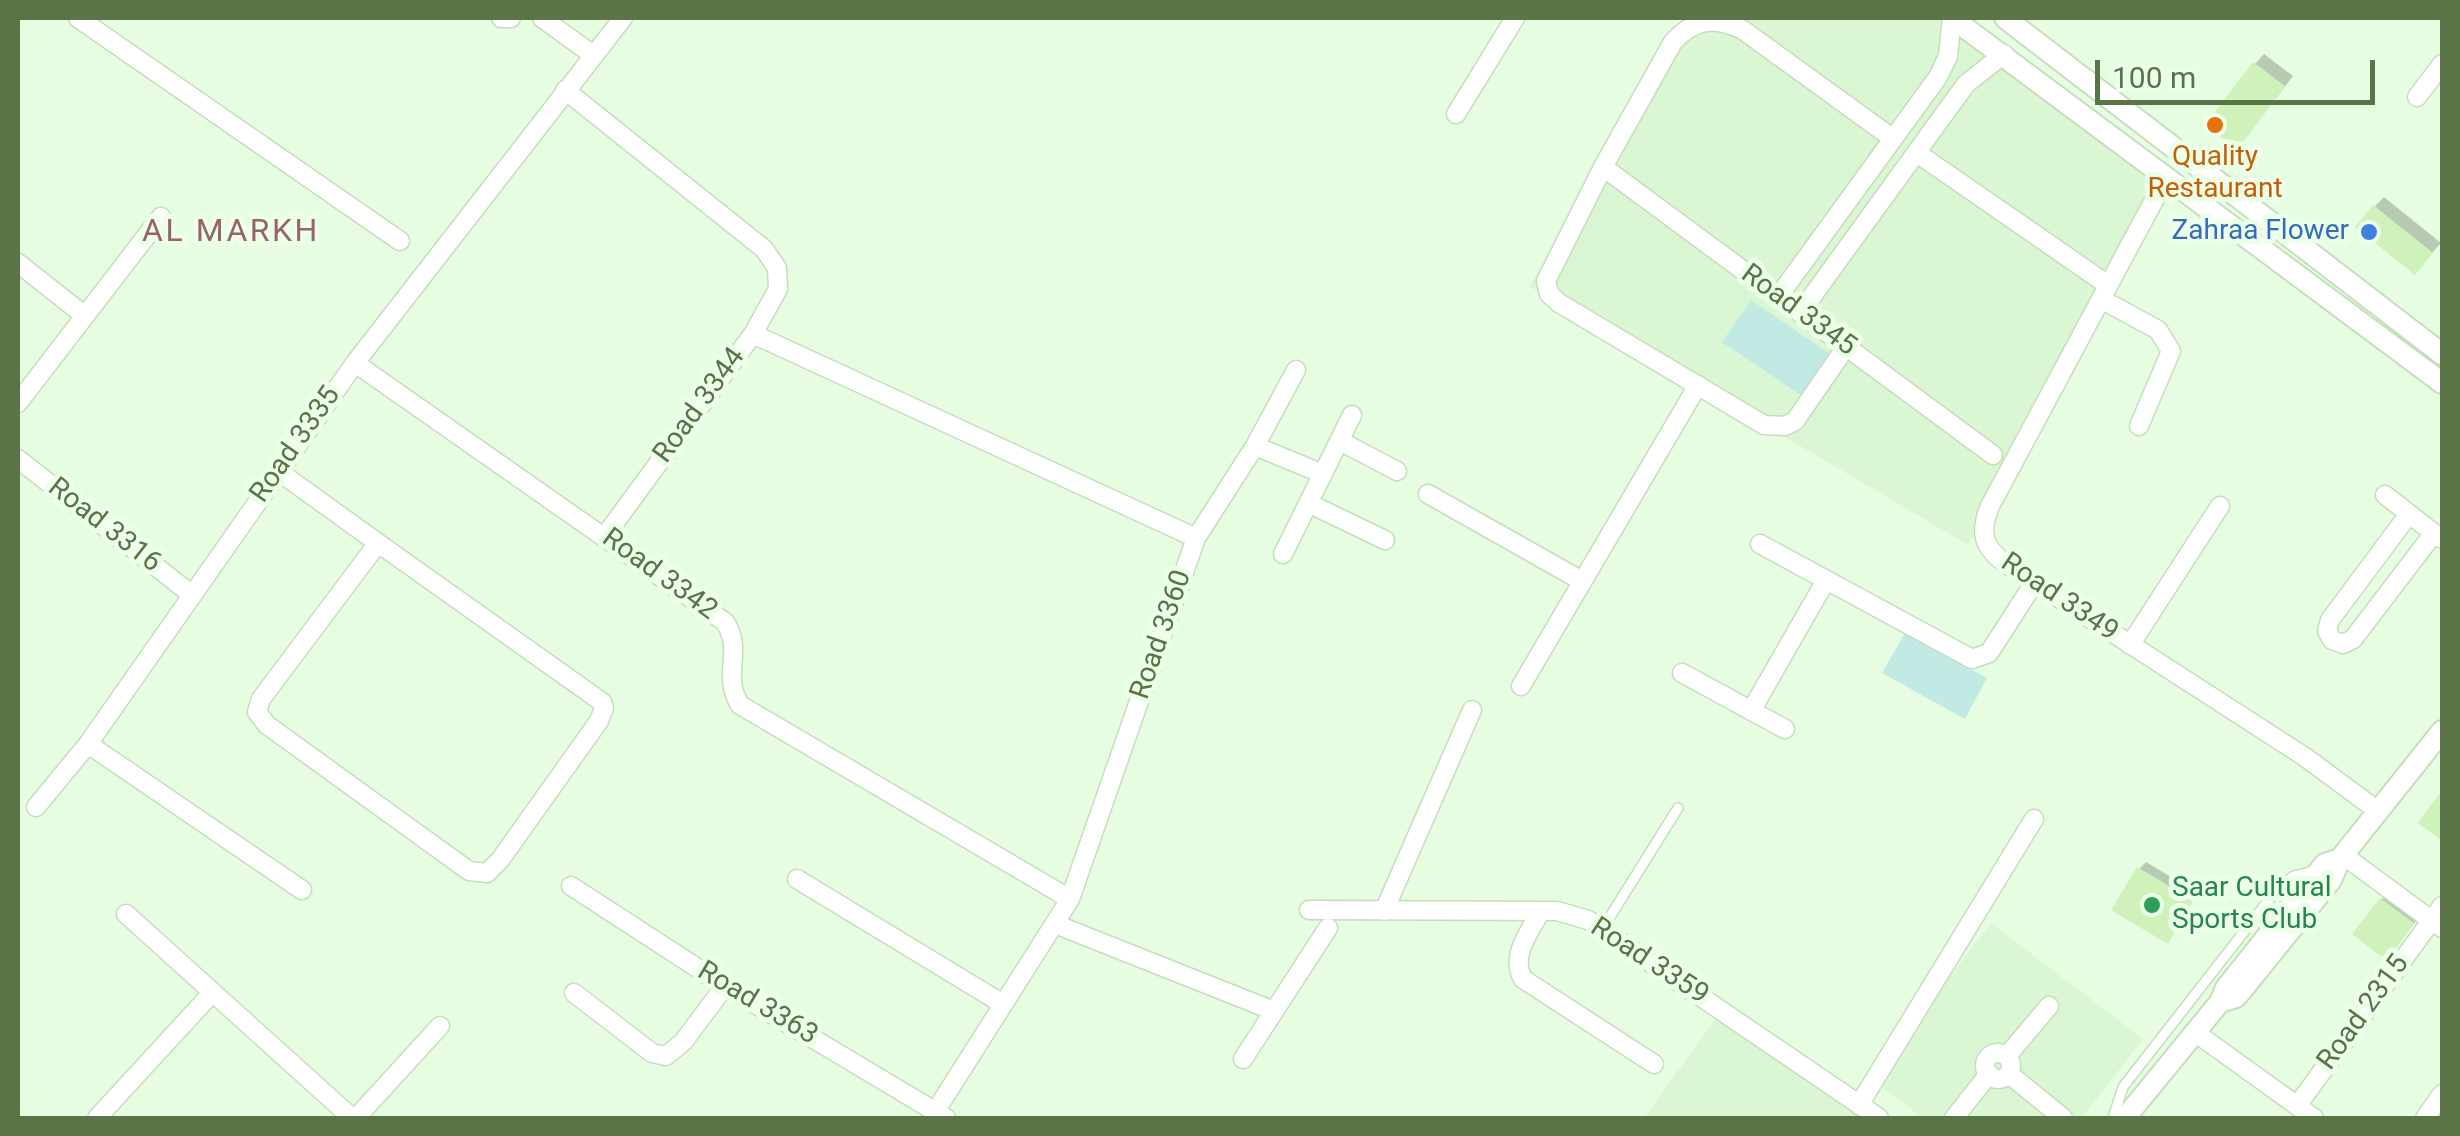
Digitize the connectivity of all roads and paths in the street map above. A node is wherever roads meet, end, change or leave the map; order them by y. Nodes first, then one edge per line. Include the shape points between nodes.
1 (78, 18) edge
2 (501, 18) edge
3 (511, 18) edge
4 (542, 18) edge
5 (623, 18) edge
6 (1515, 18) edge
7 (1952, 18) edge
8 (2005, 18) edge
9 (2004, 54) junction
10 (593, 55) junction
11 (2442, 64) edge
12 (565, 90) junction
13 (2417, 97) dead end
14 (1456, 114) dead end
15 (1893, 137) junction
16 (1916, 153) junction
17 (1603, 167) junction
18 (2166, 178) junction
19 (160, 216) dead end
20 (400, 241) dead end
21 (18, 264) edge
22 (2104, 292) junction
23 (1778, 297) junction
24 (1800, 313) junction
25 (85, 316) junction
26 (753, 334) junction
27 (1846, 347) junction
28 (2442, 354) edge
29 (355, 363) junction
30 (1296, 370) dead end
31 (2442, 383) edge
32 (1698, 386) junction
33 (18, 403) edge
34 (1352, 415) dead end
35 (2140, 426) dead end
36 (1340, 441) junction
37 (1254, 446) junction
38 (1993, 455) dead end
39 (18, 459) edge
40 (278, 471) junction
41 (1398, 471) dead end
42 (1323, 474) junction
43 (1428, 494) dead end
44 (2386, 495) dead end
45 (1308, 503) junction
46 (2220, 506) dead end
47 (2410, 514) junction
48 (606, 536) junction
49 (2438, 537) edge
50 (1196, 538) junction
51 (1386, 540) dead end
52 (378, 543) junction
53 (1760, 544) dead end
54 (1283, 554) dead end
55 (1582, 581) junction
56 (1825, 582) junction
57 (2034, 583) junction
58 (191, 594) junction
59 (2130, 645) junction
60 (1682, 674) dead end
61 (1522, 686) dead end
62 (1472, 710) dead end
63 (1752, 710) junction
64 (1785, 729) dead end
65 (2442, 731) edge
66 (88, 744) junction
67 (36, 808) dead end
68 (1678, 808) dead end
69 (2378, 811) junction
70 (2034, 819) dead end
71 (2341, 857) junction
72 (2320, 870) junction
73 (797, 879) dead end
74 (570, 886) dead end
75 (302, 890) dead end
76 (1070, 899) junction
77 (1308, 910) dead end
78 (1384, 912) junction
79 (1540, 912) junction
80 (126, 914) dead end
81 (2439, 918) edge
82 (1055, 924) junction
83 (1328, 928) dead end
84 (1602, 928) junction
85 (725, 986) junction
86 (212, 992) junction
87 (574, 993) dead end
88 (2220, 1002) junction
89 (1003, 1004) junction
90 (2049, 1006) dead end
91 (1274, 1012) junction
92 (440, 1026) dead end
93 (2196, 1032) junction
94 (1243, 1059) dead end
95 (1654, 1064) dead end
96 (2008, 1065) junction
97 (2442, 1094) edge
98 (1860, 1105) junction
99 (2297, 1106) junction
100 (941, 1115) edge
101 (97, 1118) edge
102 (354, 1118) edge
103 (1879, 1118) edge
104 (1954, 1118) edge
105 (2063, 1118) edge
106 (2113, 1118) edge
107 (2125, 1118) edge
108 (2314, 1118) edge
109 (2424, 1118) edge

1 - 20 street
2 - 3 street
4 - 10 street
5 - 10 street, Road 3335
6 - 14 street
7 - 9 street
7 - 15 street via 1942,70
8 - 28 street
9 - 16 street via 1966,84
9 - 18 street
10 - 12 street, Road 3335
11 - 13 street
12 - 26 street, Road 3344 via 764,249 778,268 778,288
12 - 29 street, Road 3335
15 - 16 street
15 - 16 street
15 - 17 street via 1742,30 1705,20 1672,42
15 - 23 street
16 - 22 street
16 - 24 street
17 - 23 street, Road 3345
17 - 32 street via 1550,268 1549,294
18 - 22 street, Road 3349
18 - 31 street
19 - 25 street
21 - 25 street
22 - 35 street via 2158,330 2171,351
22 - 57 street, Road 3349 via 1983,524 1990,552
23 - 24 street, Road 3345
24 - 27 street, Road 3345
25 - 33 street
26 - 48 street, Road 3344
26 - 50 street, Road 3360
27 - 32 street via 1786,426 1764,425
27 - 38 street, Road 3345
29 - 40 street, Road 3335
29 - 48 street, Road 3342
30 - 37 street
32 - 55 street
34 - 36 street
36 - 41 street
36 - 42 street
37 - 42 street
37 - 50 street
39 - 58 street, Road 3316
40 - 52 street
40 - 58 street, Road 3335
42 - 45 street
43 - 55 street
44 - 47 street
45 - 51 street
45 - 54 street
46 - 59 street
47 - 49 street
47 - 49 street via 2330,620 2332,640 2353,639
48 - 76 street, Road 3342 via 725,622 735,646 732,691 740,705
50 - 76 street, Road 3360
52 - 52 street via 604,708 487,873 470,871 257,712
53 - 56 street
55 - 61 street
56 - 57 street via 1972,659 1989,654
56 - 63 street
57 - 59 street, Road 3349
58 - 66 street, Road 3335
59 - 69 street, Road 3349
60 - 63 street
62 - 78 street
63 - 64 street
65 - 69 street
66 - 67 street, Road 3335
66 - 75 street
68 - 84 lane
69 - 71 street
70 - 98 street
71 - 72 street
71 - 81 street, Road 2315
71 - 88 street via 2242,990
72 - 88 street
72 - 106 lane via 2279,887 2123,1087
73 - 89 street
74 - 85 street, Road 3363
76 - 82 street, Road 3360
77 - 78 street, Road 3359
78 - 79 street, Road 3359
79 - 84 street, Road 3359 via 1573,914
79 - 95 street via 1517,957 1523,979
80 - 86 street
81 - 99 street, Road 2315
82 - 89 street, Road 3360
82 - 91 street
83 - 91 street
84 - 98 street, Road 3359
85 - 87 street via 666,1056 652,1053
85 - 100 street, Road 3363
86 - 101 street
86 - 102 street
88 - 93 street
89 - 100 street, Road 3360
90 - 96 street
91 - 94 street
92 - 102 street
93 - 99 street
93 - 107 street
96 - 104 street via 1991,1055 1988,1074
96 - 105 street
97 - 109 street
98 - 103 street, Road 3359
99 - 108 street

